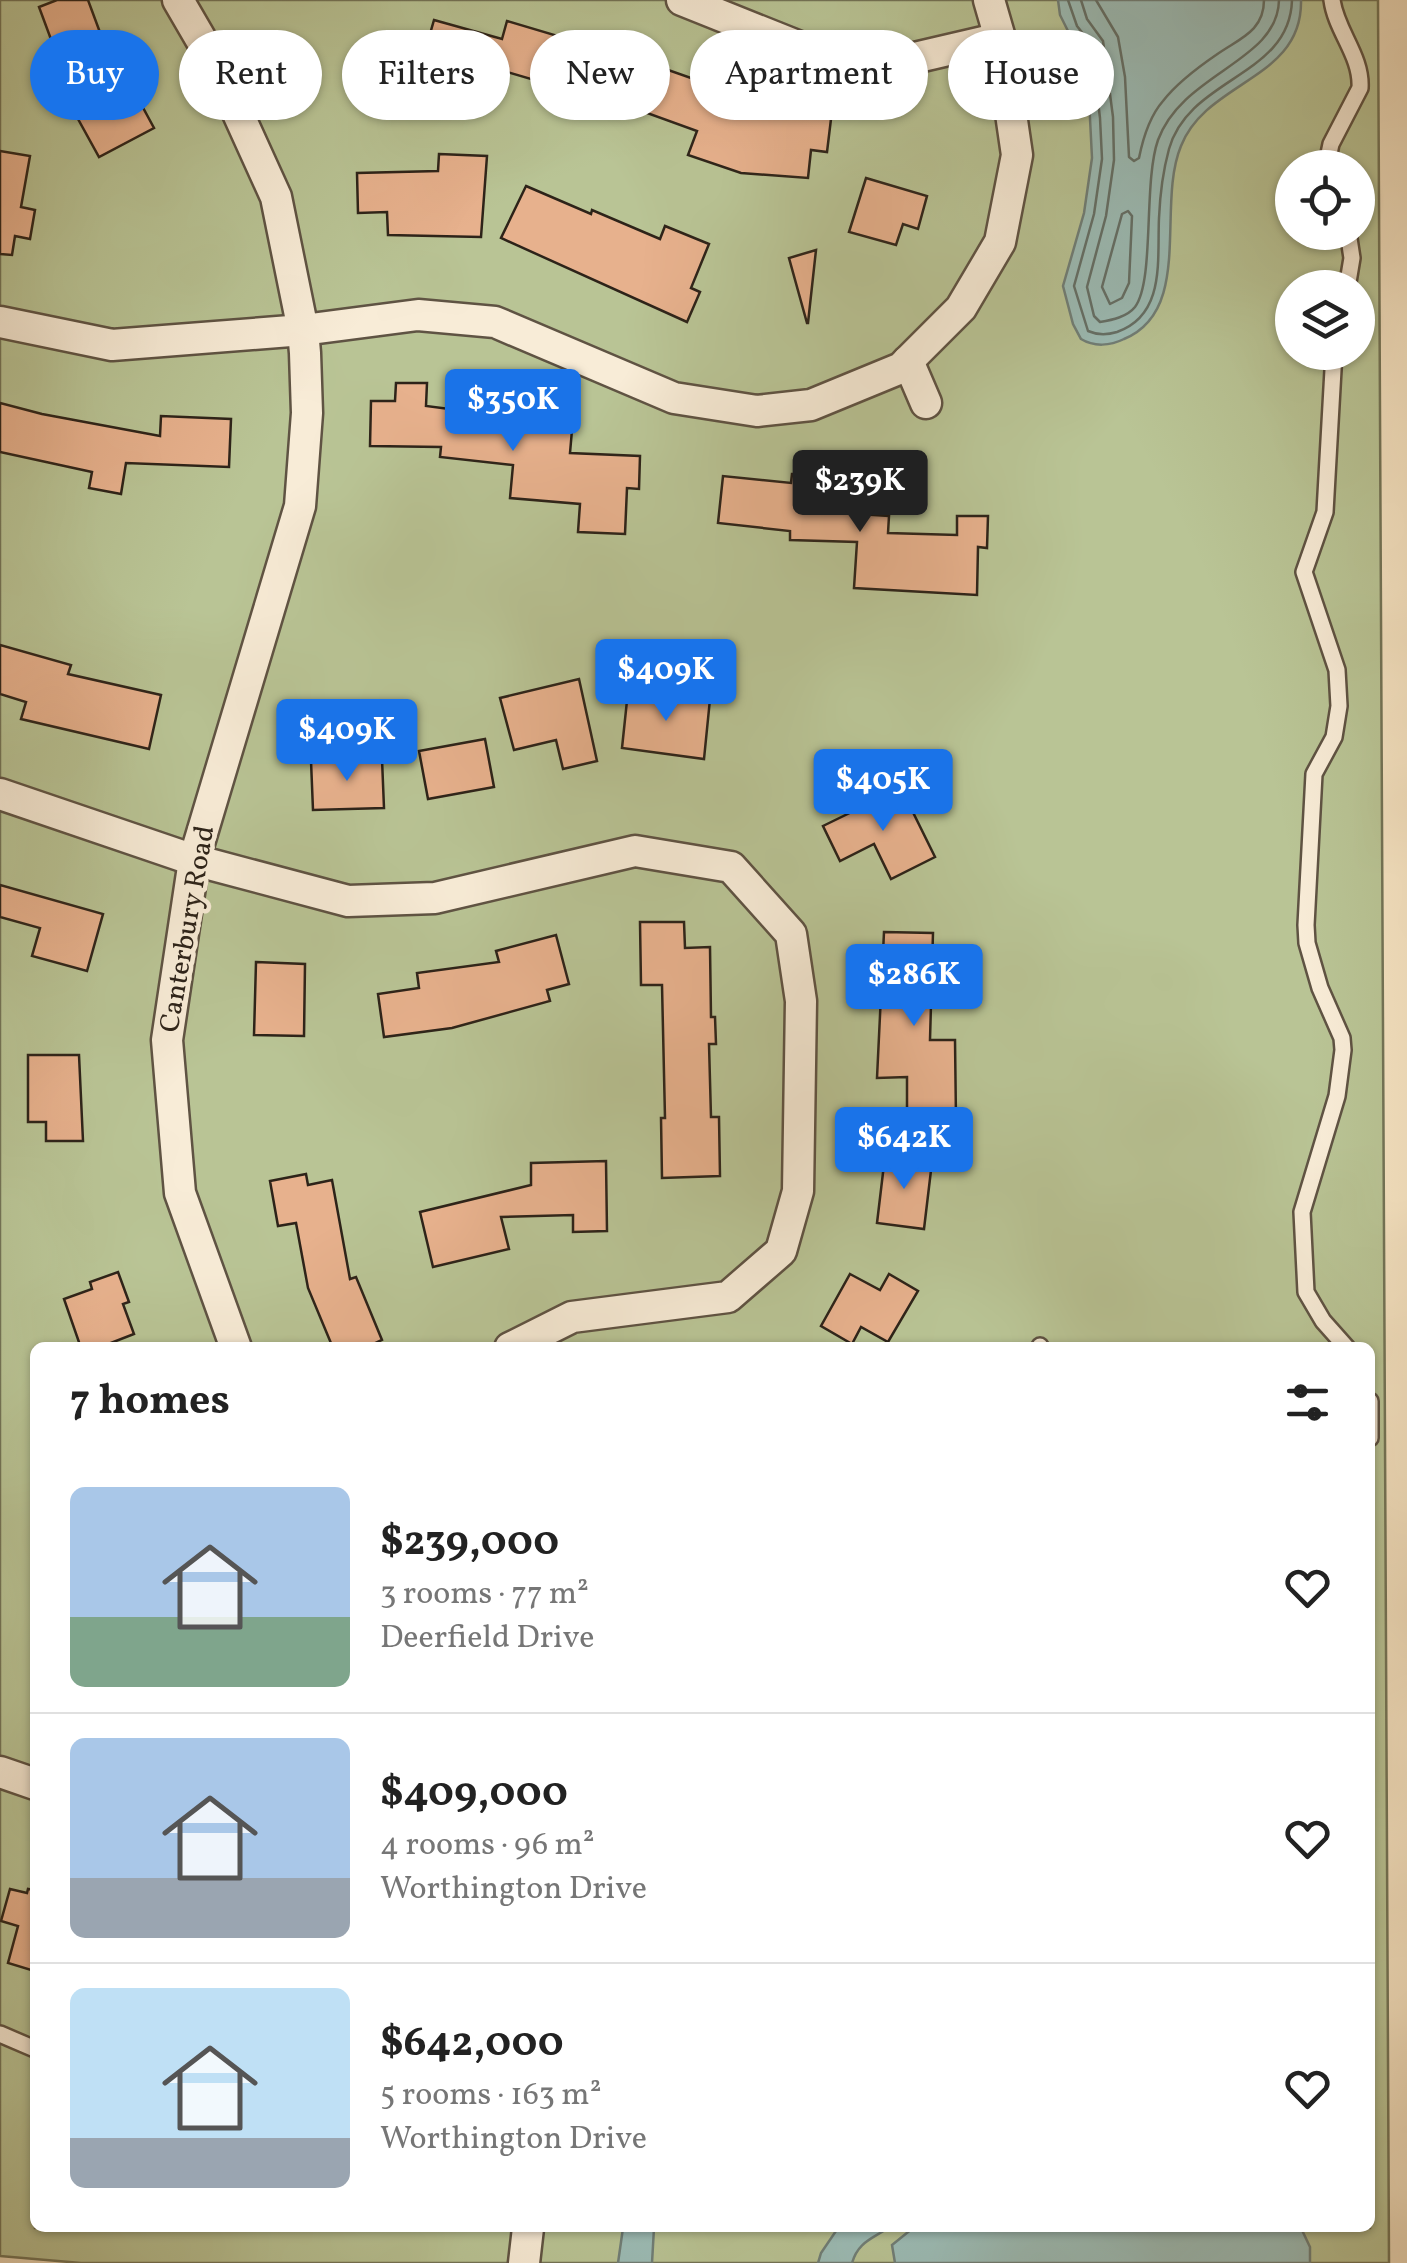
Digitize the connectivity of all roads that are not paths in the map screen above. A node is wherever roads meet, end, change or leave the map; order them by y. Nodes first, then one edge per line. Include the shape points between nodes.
1 (178, 0) edge
2 (682, 0) edge
3 (989, 0) edge
4 (1332, 0) edge
5 (998, 30) edge
6 (948, 50) edge
7 (1012, 120) edge
8 (1330, 150) edge
9 (0, 322) edge
10 (304, 330) junction
11 (908, 360) junction
12 (1333, 370) edge
13 (926, 403) dead end
14 (0, 794) edge
15 (194, 860) junction
16 (234, 1342) edge
17 (522, 1342) edge
18 (1342, 1342) edge
19 (0, 1772) edge
20 (30, 1782) edge
21 (0, 2034) edge
22 (30, 2046) edge
23 (528, 2232) edge
24 (524, 2263) edge

1 - 10 street, Canterbury Road via 276,197
2 - 6 street via 827,58 897,62
3 - 5 street
4 - 8 lane via 1360,88
7 - 11 street via 1017,155 1000,242 961,308
9 - 10 street via 112,345
10 - 11 street via 418,315 495,322 674,398 758,411 811,405
10 - 15 street, Canterbury Road via 300,506
11 - 13 street
12 - 18 lane via 1325,512 1304,572 1337,670 1340,706 1334,737 1314,774 1306,943 1343,1050 1302,1224 1306,1292
14 - 15 street
15 - 16 street, Canterbury Road via 167,1040 180,1192
15 - 17 street via 348,901 435,898 635,851 731,868 791,934 801,1000 798,1191 782,1250 728,1297 572,1317
19 - 20 street
21 - 22 lane
23 - 24 street

